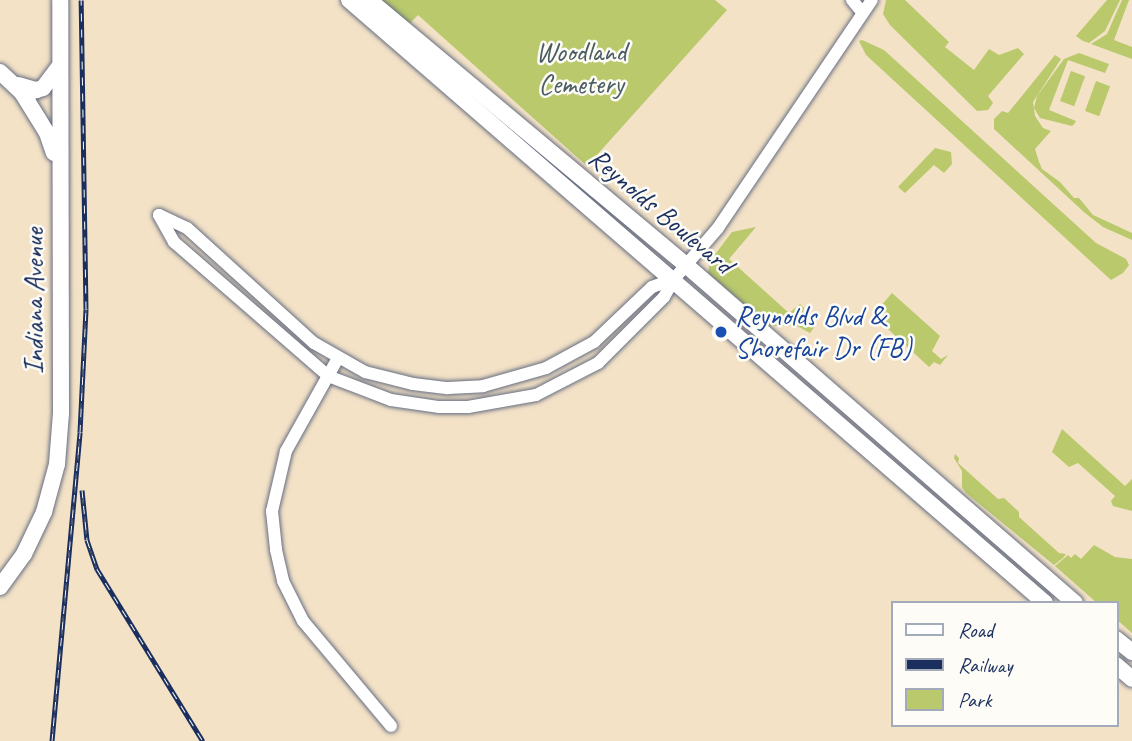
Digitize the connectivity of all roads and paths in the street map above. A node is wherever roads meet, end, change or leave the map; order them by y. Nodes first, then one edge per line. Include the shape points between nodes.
1 (60, 0) edge
2 (349, 0) edge
3 (369, 0) edge
4 (852, 0) edge
5 (872, 0) edge
6 (862, 12) junction
7 (59, 67) junction
8 (11, 82) edge
9 (59, 120) junction
10 (59, 181) junction
11 (687, 266) junction
12 (674, 279) junction
13 (338, 358) junction
14 (328, 376) junction
15 (0, 587) edge
16 (1043, 601) edge
17 (1073, 601) edge
18 (1118, 641) edge
19 (1132, 652) edge
20 (1118, 667) edge
21 (1132, 679) edge
22 (390, 726) dead end

1 - 7 main road, Indiana Avenue
2 - 12 main road, Reynolds Boulevard
3 - 11 main road, Reynolds Boulevard
4 - 6 street
5 - 6 street
6 - 11 street via 718,228
7 - 8 main road via 39,90
7 - 9 main road, Indiana Avenue
8 - 9 main road
8 - 10 main road via 49,137
9 - 10 main road, Indiana Avenue
10 - 15 main road, Indiana Avenue via 61,413 57,464 44,512 24,554
11 - 12 street
11 - 17 main road, Reynolds Boulevard
12 - 13 street via 652,288 594,342 519,378 460,387 413,384 365,372
12 - 14 street via 664,298 598,363 536,395 468,407 439,407 391,400
12 - 16 main road, Reynolds Boulevard
13 - 14 street
13 - 14 street via 281,315 187,228 159,215 174,242
14 - 22 street via 286,451 278,475 272,512 275,550 283,581 303,621
18 - 19 main road
20 - 21 main road

